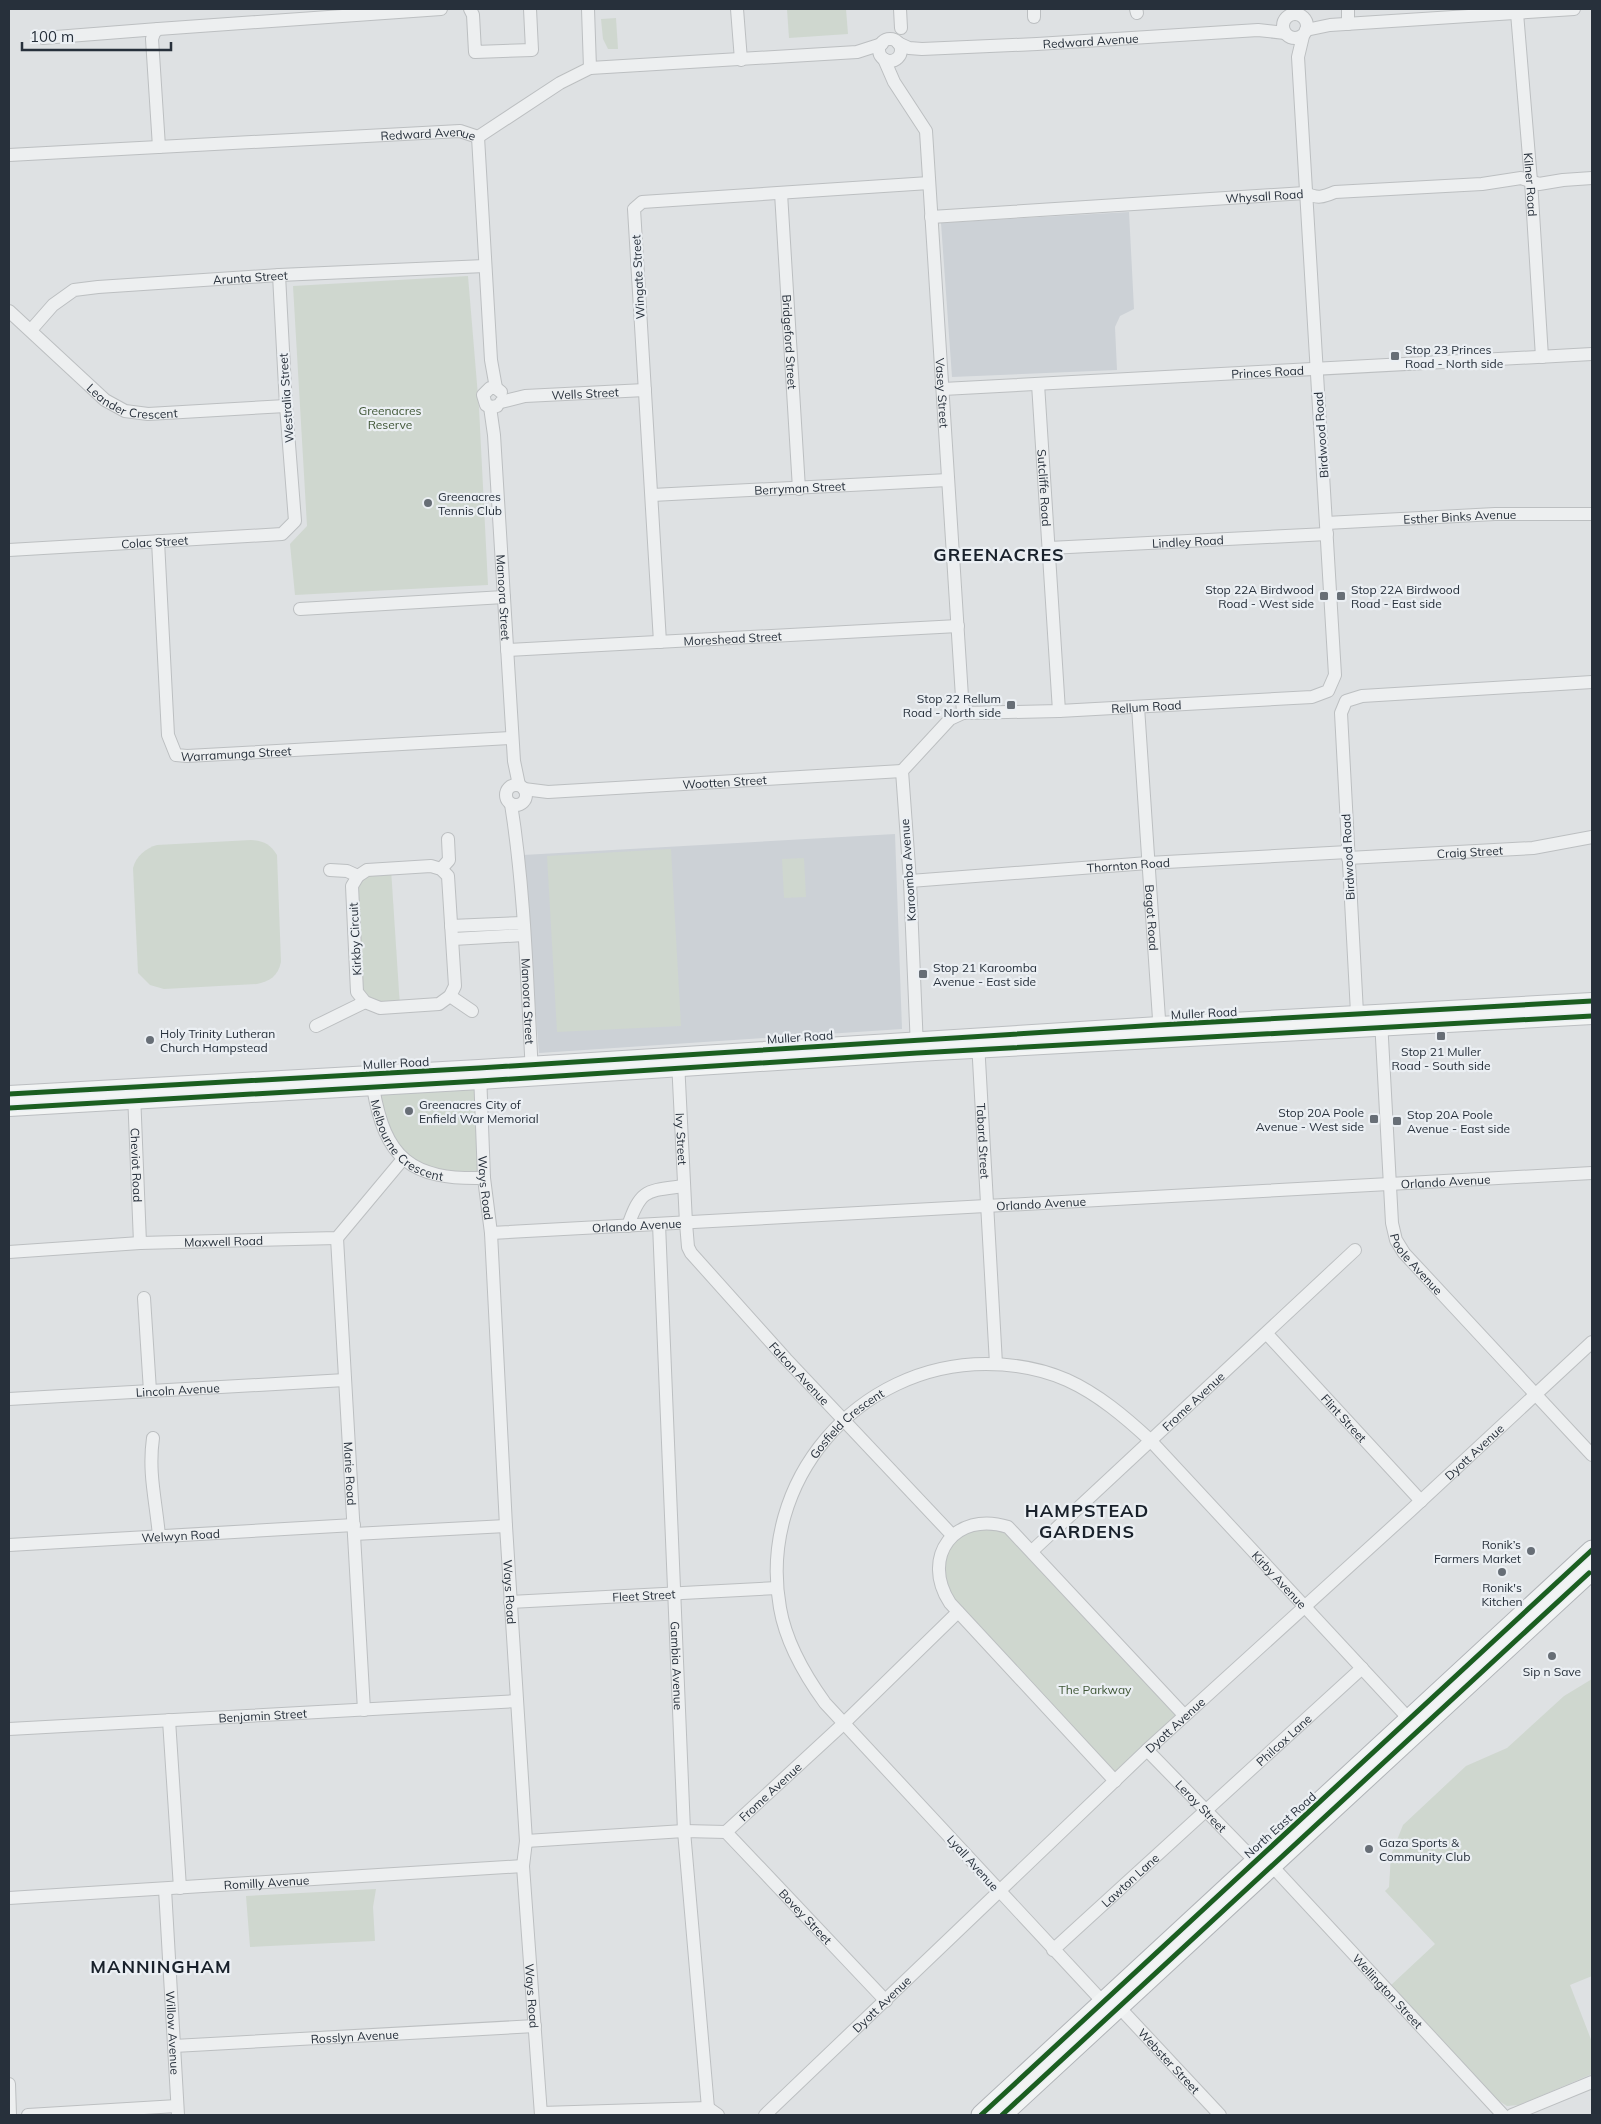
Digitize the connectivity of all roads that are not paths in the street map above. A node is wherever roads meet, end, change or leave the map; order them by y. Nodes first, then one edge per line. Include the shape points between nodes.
1 (441, 9) edge
2 (470, 9) edge
3 (530, 9) edge
4 (588, 9) edge
5 (738, 9) edge
6 (900, 9) edge
7 (1348, 9) edge
8 (1574, 9) edge
9 (1517, 12) junction
10 (1348, 24) junction
11 (901, 28) dead end
12 (1305, 28) junction
13 (158, 29) junction
14 (1286, 30) junction
15 (43, 38) dead end
16 (922, 49) junction
17 (889, 55) junction
18 (1298, 57) junction
19 (741, 60) junction
20 (590, 68) junction
21 (478, 137) junction
22 (159, 148) junction
23 (9, 155) edge
24 (1592, 178) edge
25 (1531, 181) junction
26 (929, 183) junction
27 (781, 193) junction
28 (1305, 194) junction
29 (931, 217) junction
30 (486, 266) junction
31 (279, 275) junction
32 (9, 311) edge
33 (31, 330) junction
34 (1592, 354) edge
35 (1542, 357) junction
36 (1316, 369) junction
37 (1038, 384) junction
38 (943, 389) junction
39 (645, 390) junction
40 (496, 397) junction
41 (286, 406) junction
42 (948, 480) junction
43 (799, 489) junction
44 (652, 495) junction
45 (1592, 514) edge
46 (295, 521) joint
47 (1327, 528) junction
48 (158, 541) junction
49 (1049, 548) junction
50 (9, 550) edge
51 (504, 596) junction
52 (300, 608) dead end
53 (958, 626) junction
54 (660, 642) junction
55 (507, 650) junction
56 (1592, 682) edge
57 (1328, 691) joint
58 (1138, 707) junction
59 (1060, 711) junction
60 (963, 713) junction
61 (512, 738) junction
62 (902, 772) junction
63 (518, 795) junction
64 (1592, 837) edge
65 (448, 838) dead end
66 (1348, 855) junction
67 (1148, 862) junction
68 (441, 869) junction
69 (330, 870) dead end
70 (358, 876) junction
71 (910, 881) junction
72 (523, 929) junction
73 (452, 933) junction
74 (450, 996) junction
75 (1592, 1001) edge
76 (365, 1002) junction
77 (472, 1011) dead end
78 (1357, 1013) junction
79 (1592, 1016) edge
80 (1381, 1020) junction
81 (316, 1026) dead end
82 (1160, 1033) junction
83 (978, 1043) junction
84 (917, 1047) junction
85 (678, 1062) junction
86 (531, 1072) junction
87 (480, 1075) junction
88 (373, 1087) junction
89 (9, 1094) edge
90 (134, 1094) junction
91 (9, 1108) edge
92 (403, 1159) junction
93 (1592, 1173) edge
94 (484, 1178) junction
95 (1390, 1184) junction
96 (684, 1186) junction
97 (987, 1206) junction
98 (686, 1222) junction
99 (659, 1224) junction
100 (628, 1226) junction
101 (491, 1233) junction
102 (337, 1238) junction
103 (140, 1243) junction
104 (1355, 1250) dead end
105 (9, 1252) edge
106 (144, 1298) dead end
107 (1267, 1334) junction
108 (1592, 1342) edge
109 (996, 1364) junction
110 (345, 1380) junction
111 (150, 1391) junction
112 (1536, 1395) junction
113 (9, 1399) edge
114 (845, 1420) junction
115 (153, 1438) dead end
116 (1150, 1440) junction
117 (1592, 1455) edge
118 (1421, 1501) junction
119 (506, 1526) junction
120 (354, 1530) junction
121 (952, 1535) junction
122 (159, 1536) junction
123 (9, 1545) edge
124 (1592, 1550) edge
125 (1032, 1551) junction
126 (1592, 1570) edge
127 (777, 1588) junction
128 (673, 1595) junction
129 (510, 1602) junction
130 (1305, 1607) junction
131 (958, 1612) junction
132 (1362, 1668) junction
133 (517, 1701) junction
134 (364, 1710) junction
135 (1184, 1715) junction
136 (169, 1720) junction
137 (845, 1723) junction
138 (1415, 1725) junction
139 (9, 1730) edge
140 (1147, 1750) junction
141 (1115, 1781) junction
142 (1206, 1810) junction
143 (684, 1831) junction
144 (726, 1832) junction
145 (526, 1841) junction
146 (1264, 1864) junction
147 (523, 1866) junction
148 (180, 1888) junction
149 (165, 1889) junction
150 (998, 1890) junction
151 (9, 1898) edge
152 (1053, 1950) junction
153 (886, 2001) junction
154 (1110, 2004) junction
155 (535, 2026) junction
156 (174, 2046) junction
157 (1592, 2082) edge
158 (9, 2084) edge
159 (177, 2110) edge
160 (713, 2112) edge
161 (541, 2114) edge
162 (10, 2115) edge
163 (28, 2115) edge
164 (765, 2115) edge
165 (981, 2115) edge
166 (1002, 2115) edge
167 (1220, 2115) edge
168 (1503, 2115) edge

1 - 13 street
2 - 3 street via 475,52 532,50
4 - 20 street
5 - 19 street
6 - 11 street
7 - 10 street
8 - 9 street
9 - 10 street
9 - 25 street, Kilner Road
10 - 12 street
12 - 14 street via 1296,38
12 - 14 street via 1294,14
12 - 18 street, Birdwood Road
13 - 15 street
13 - 22 street via 152,39
14 - 16 street, Redward Avenue
14 - 18 street, Birdwood Road
16 - 17 street, Redward Avenue
16 - 17 street, Redward Avenue via 889,40
17 - 19 street, Redward Avenue via 857,52
17 - 26 street, Vasey Street via 894,82 926,131
18 - 28 street, Birdwood Road
19 - 20 street, Redward Avenue
20 - 21 street, Redward Avenue via 560,83
21 - 22 street, Redward Avenue via 460,131
21 - 30 street, Manoora Street
22 - 23 street, Redward Avenue
24 - 25 street, Whysall Road via 1538,184
25 - 28 street, Whysall Road via 1521,178 1482,184 1335,192 1323,198
25 - 35 street, Kilner Road
26 - 27 street, Wingate Street
26 - 29 street, Vasey Street
27 - 39 street, Wingate Street via 642,202 634,209
27 - 43 street, Bridgeford Street
28 - 29 street, Whysall Road
28 - 36 street, Birdwood Road
29 - 38 street, Vasey Street
30 - 31 street, Arunta Street
30 - 40 street, Manoora Street
31 - 33 street, Arunta Street via 74,290 53,305
31 - 41 street, Westralia Street
32 - 33 street, Leander Crescent
33 - 41 street, Leander Crescent via 105,400 125,411 148,414
34 - 35 street, Princes Road
35 - 36 street, Princes Road
36 - 37 street, Princes Road
36 - 47 street, Birdwood Road
37 - 38 street, Princes Road
37 - 49 street, Sutcliffe Road
38 - 42 street, Vasey Street
39 - 40 street, Wells Street
39 - 44 street, Wingate Street
40 - 51 street, Manoora Street via 494,435
41 - 46 street, Westralia Street
42 - 43 street, Berryman Street
42 - 53 street, Vasey Street
43 - 44 street, Berryman Street
44 - 54 street, Wingate Street
45 - 47 street, Esther Binks Avenue via 1495,514
46 - 48 street, Colac Street via 282,534
47 - 49 street, Lindley Road
47 - 57 street, Birdwood Road via 1335,675
48 - 50 street, Colac Street
48 - 61 street, Warramunga Street via 168,735 176,755
49 - 59 street, Sutcliffe Road
51 - 52 street
51 - 55 street, Manoora Street
53 - 54 street, Moreshead Street
53 - 60 street, Vasey Street
54 - 55 street, Moreshead Street
55 - 61 street, Manoora Street
56 - 66 street, Birdwood Road via 1362,696 1346,701 1341,713
57 - 58 street, Rellum Road via 1312,697
58 - 59 street, Rellum Road
58 - 67 street, Bagot Road
59 - 60 street, Rellum Road
60 - 62 street via 950,719
61 - 63 street, Manoora Street
62 - 63 street, Wootten Street
62 - 71 street, Karoomba Avenue
63 - 72 street, Manoora Street via 516,834
64 - 66 street, Craig Street via 1533,848
65 - 68 street via 449,860
66 - 67 street, Thornton Road
66 - 78 street, Birdwood Road
67 - 71 street, Thornton Road
67 - 82 street, Bagot Road
68 - 70 street via 431,866 367,870
68 - 73 street via 448,876
69 - 70 street via 347,871
70 - 76 street, Kirkby Circuit via 352,886 357,992
71 - 84 street, Karoomba Avenue
72 - 73 street
72 - 86 street, Manoora Street
73 - 74 street via 455,986
74 - 76 street via 439,1004 380,1008
74 - 77 street
75 - 80 main road, Muller Road
76 - 81 street
78 - 80 main road, Muller Road
78 - 82 main road, Muller Road
79 - 80 main road, Muller Road
80 - 82 main road, Muller Road
80 - 95 street, Poole Avenue
82 - 83 main road, Muller Road
83 - 84 main road, Muller Road
83 - 97 street, Tabard Street
84 - 85 main road, Muller Road
85 - 86 main road, Muller Road
85 - 96 street, Ivy Street
86 - 87 main road, Muller Road
87 - 88 main road, Muller Road
87 - 90 main road, Muller Road
87 - 94 street, Ways Road
88 - 90 main road, Muller Road
88 - 92 street, Melbourne Crescent via 385,1133
89 - 90 main road, Muller Road
90 - 91 main road, Muller Road
90 - 103 street, Cheviot Road
92 - 94 street, Melbourne Crescent via 427,1173 455,1179
92 - 102 street
93 - 95 street, Orlando Avenue
94 - 101 street, Ways Road
95 - 97 street, Orlando Avenue
95 - 112 street, Poole Avenue via 1392,1222 1396,1240 1404,1253
96 - 98 street, Ivy Street
96 - 100 street via 645,1193
97 - 98 street, Orlando Avenue
97 - 109 street, Tabard Street
98 - 99 street, Orlando Avenue
98 - 114 street, Falcon Avenue via 691,1253
99 - 100 street, Orlando Avenue
99 - 128 street, Gambia Avenue
100 - 101 street, Orlando Avenue
101 - 119 street, Ways Road
102 - 103 street, Maxwell Road
102 - 110 street, Marie Road
103 - 105 street, Maxwell Road
104 - 107 street, Frome Avenue
106 - 111 street
107 - 116 street, Frome Avenue
107 - 118 street, Flint Street
108 - 112 street, Dyott Avenue
109 - 114 street, Gosfield Crescent via 964,1364 919,1374 862,1404
109 - 116 street, Gosfield Crescent via 1033,1370 1074,1383 1130,1421
110 - 111 street, Lincoln Avenue
110 - 120 street, Marie Road
111 - 113 street, Lincoln Avenue
112 - 117 street, Poole Avenue
112 - 118 street, Dyott Avenue
114 - 121 street, Falcon Avenue
114 - 127 street, Gosfield Crescent via 816,1452 790,1498 778,1551
115 - 122 street via 151,1477
116 - 125 street, Frome Avenue
116 - 130 street, Kirby Avenue
118 - 130 street, Dyott Avenue
119 - 120 street, Welwyn Road
119 - 129 street, Ways Road
120 - 122 street, Welwyn Road
120 - 134 street, Marie Road
121 - 125 street via 976,1524 997,1524 1008,1527
121 - 131 street via 941,1558 939,1581
122 - 123 street, Welwyn Road
124 - 138 highway, North East Road
125 - 135 street
126 - 138 highway, North East Road
127 - 128 street, Fleet Street
127 - 137 street, Gosfield Crescent via 786,1631 800,1664 824,1703
128 - 129 street, Fleet Street
128 - 143 street, Gambia Avenue
129 - 133 street, Ways Road
130 - 132 street, Kirby Avenue
130 - 135 street, Dyott Avenue
131 - 137 street, Frome Avenue
131 - 141 street
132 - 138 street, Kirby Avenue
132 - 142 street, Philcox Lane
133 - 134 street, Benjamin Street
133 - 145 street, Ways Road
134 - 136 street, Benjamin Street
135 - 140 street, Dyott Avenue
136 - 139 street, Benjamin Street
136 - 148 street
137 - 144 street, Frome Avenue
137 - 150 street, Lyall Avenue
138 - 146 highway, North East Road
140 - 141 street, Dyott Avenue
140 - 142 street, Leroy Street
141 - 150 street, Dyott Avenue
142 - 146 street, Leroy Street
142 - 152 street, Lawton Lane
143 - 144 street
143 - 145 street
143 - 160 street, Gambia Avenue
144 - 153 street, Bovey Street
145 - 147 street, Ways Road
146 - 154 highway, North East Road
146 - 168 street, Wellington Street
147 - 148 street, Romilly Avenue
147 - 155 street, Ways Road
148 - 149 street, Romilly Avenue
149 - 151 street, Romilly Avenue
149 - 156 street, Willow Avenue
150 - 152 street, Lyall Avenue
150 - 153 street, Dyott Avenue
152 - 154 street, Lyall Avenue
153 - 164 street, Dyott Avenue
154 - 165 highway, North East Road
154 - 166 highway, North East Road
154 - 167 street, Webster Street
155 - 156 street, Rosslyn Avenue
155 - 161 street, Ways Road
156 - 159 street, Willow Avenue
157 - 168 street
158 - 162 street
159 - 163 street
160 - 161 street

